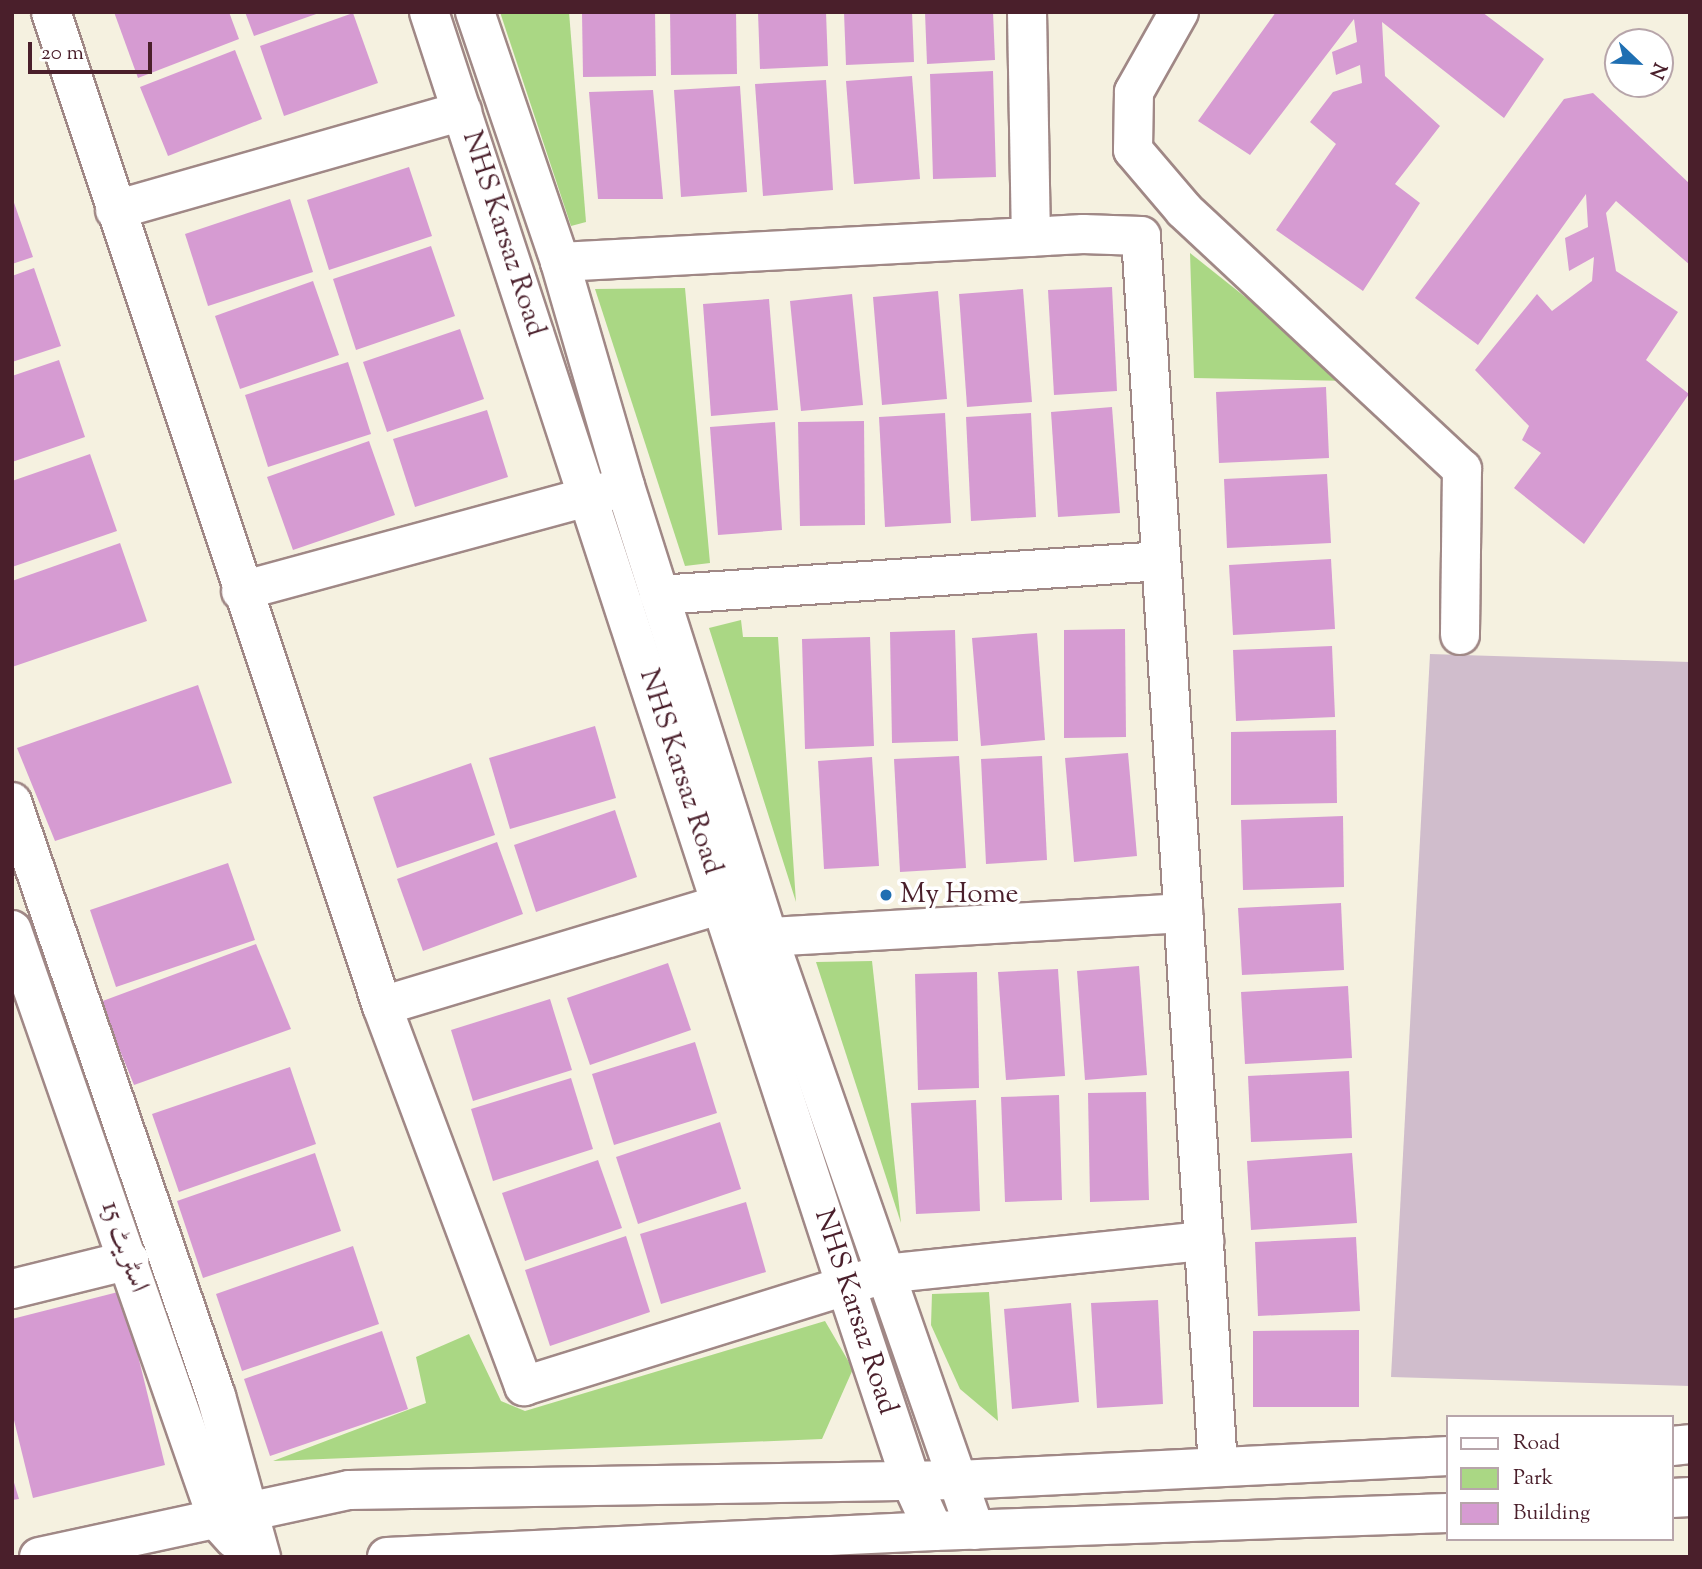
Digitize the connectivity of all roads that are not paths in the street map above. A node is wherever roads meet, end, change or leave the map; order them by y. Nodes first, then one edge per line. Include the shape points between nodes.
1 (51, 12) edge
2 (429, 12) edge
3 (475, 12) edge
4 (1027, 12) edge
5 (1179, 12) edge
6 (462, 111) junction
7 (115, 210) junction
8 (1031, 237) junction
9 (560, 262) junction
10 (607, 491) junction
11 (1161, 561) junction
12 (241, 591) junction
13 (659, 595) junction
14 (1460, 635) dead end
15 (12, 802) edge
16 (722, 904) junction
17 (1183, 913) junction
18 (12, 930) edge
19 (768, 937) junction
20 (382, 1006) junction
21 (1203, 1241) junction
22 (129, 1260) junction
23 (884, 1274) junction
24 (846, 1286) junction
25 (12, 1289) edge
26 (1446, 1456) edge
27 (1218, 1466) junction
28 (911, 1480) junction
29 (958, 1480) junction
30 (1446, 1513) edge
31 (235, 1517) junction
32 (975, 1530) junction
33 (934, 1531) junction
34 (39, 1557) edge
35 (248, 1557) edge
36 (261, 1557) edge
37 (387, 1557) edge

1 - 7 street
2 - 6 street, NHS Karsaz Road
3 - 9 street, NHS Karsaz Road
4 - 8 street
5 - 14 street via 1134,92 1133,150 1184,210 1462,469
6 - 7 street
6 - 10 street, NHS Karsaz Road
7 - 12 street
8 - 9 street
8 - 11 street via 1141,236
9 - 10 street, NHS Karsaz Road
10 - 12 street
10 - 13 street, NHS Karsaz Road
10 - 16 street, NHS Karsaz Road
11 - 13 street
11 - 17 street
12 - 20 street
13 - 19 street, NHS Karsaz Road
15 - 31 street
16 - 20 street
16 - 24 street, NHS Karsaz Road
17 - 19 street
17 - 21 street
18 - 22 street, اسٹریٹ 15
19 - 23 street, NHS Karsaz Road
20 - 24 street via 524,1386
21 - 23 street
21 - 27 street
22 - 25 street
22 - 31 street, اسٹریٹ 15
23 - 24 street
23 - 29 street, NHS Karsaz Road
24 - 28 street, NHS Karsaz Road
26 - 27 street
27 - 29 street
28 - 29 street
28 - 31 street via 349,1490
28 - 33 street, NHS Karsaz Road
29 - 32 street, NHS Karsaz Road
30 - 32 street
31 - 34 street via 134,1533
31 - 35 street, اسٹریٹ 15
31 - 36 street
32 - 33 street
33 - 37 street

